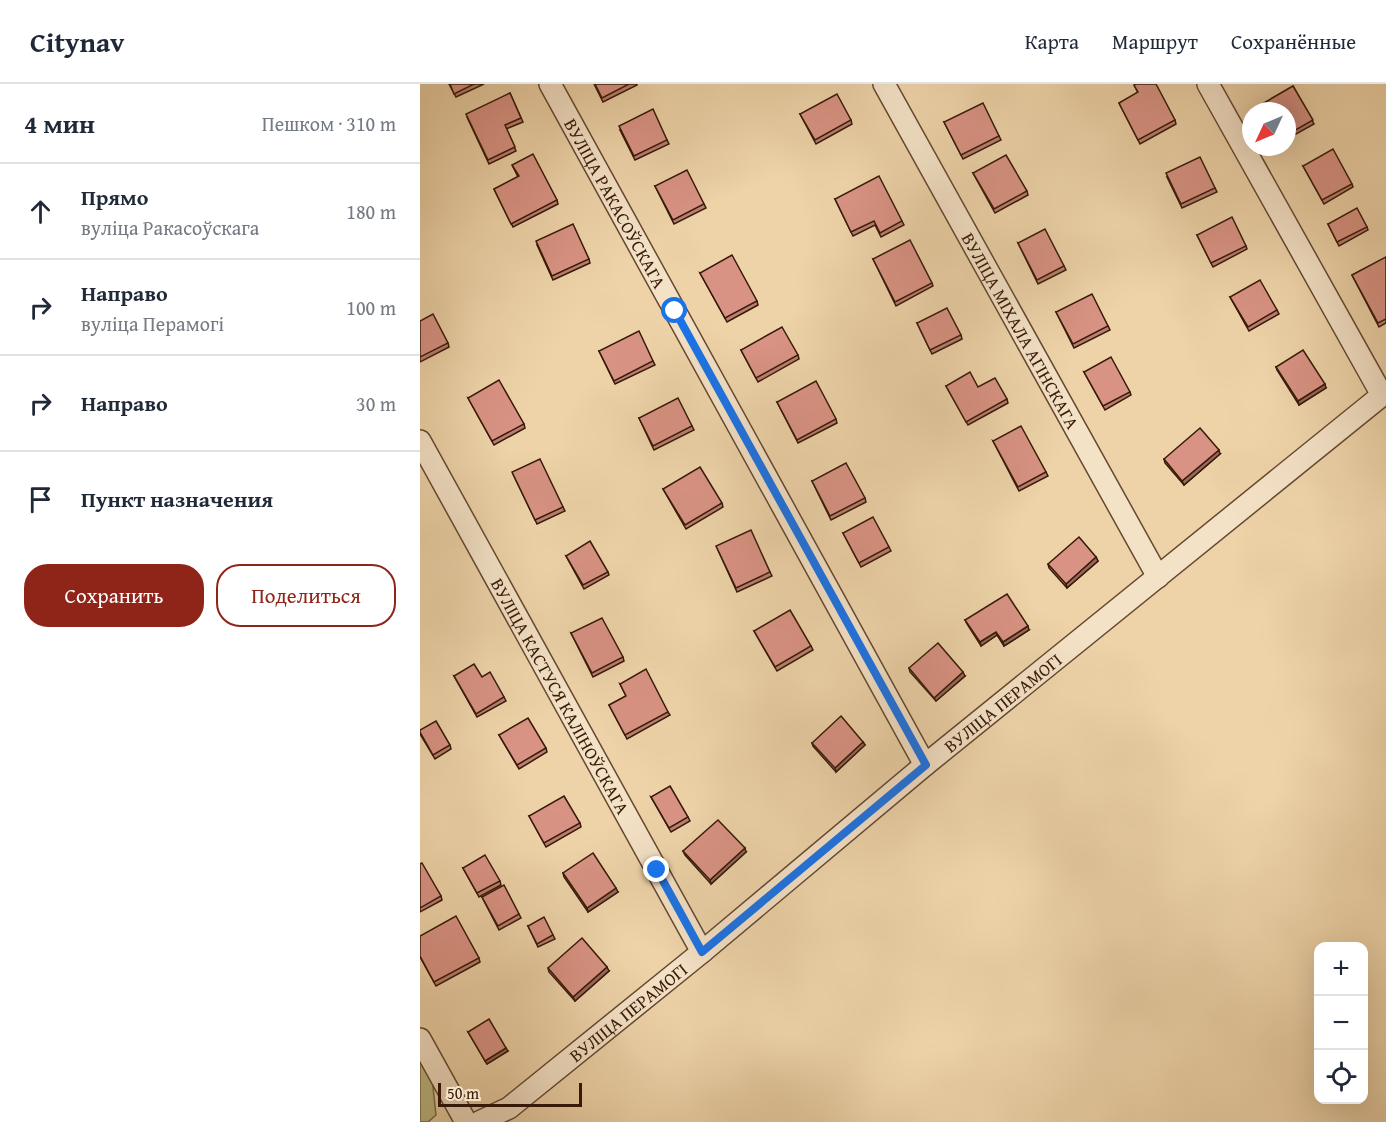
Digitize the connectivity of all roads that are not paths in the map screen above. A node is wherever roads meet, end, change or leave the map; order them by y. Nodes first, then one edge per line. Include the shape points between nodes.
1 (550, 84) edge
2 (884, 84) edge
3 (1208, 84) edge
4 (1384, 394) edge
5 (420, 441) edge
6 (1158, 577) junction
7 (926, 765) junction
8 (702, 952) junction
9 (420, 1039) edge
10 (465, 1122) edge
11 (479, 1122) edge

1 - 7 street, ВУЛІЦА РАКАСОЎСКАГА
2 - 6 street, ВУЛІЦА МІХАЛА АГІНСКАГА
3 - 4 street
4 - 6 street, ВУЛІЦА ПЕРАМОГІ
5 - 8 street, ВУЛІЦА КАСТУСЯ КАЛІНОЎСКАГА
6 - 7 street, ВУЛІЦА ПЕРАМОГІ
7 - 8 street, ВУЛІЦА ПЕРАМОГІ
8 - 11 street, ВУЛІЦА ПЕРАМОГІ via 509,1108
9 - 10 street

